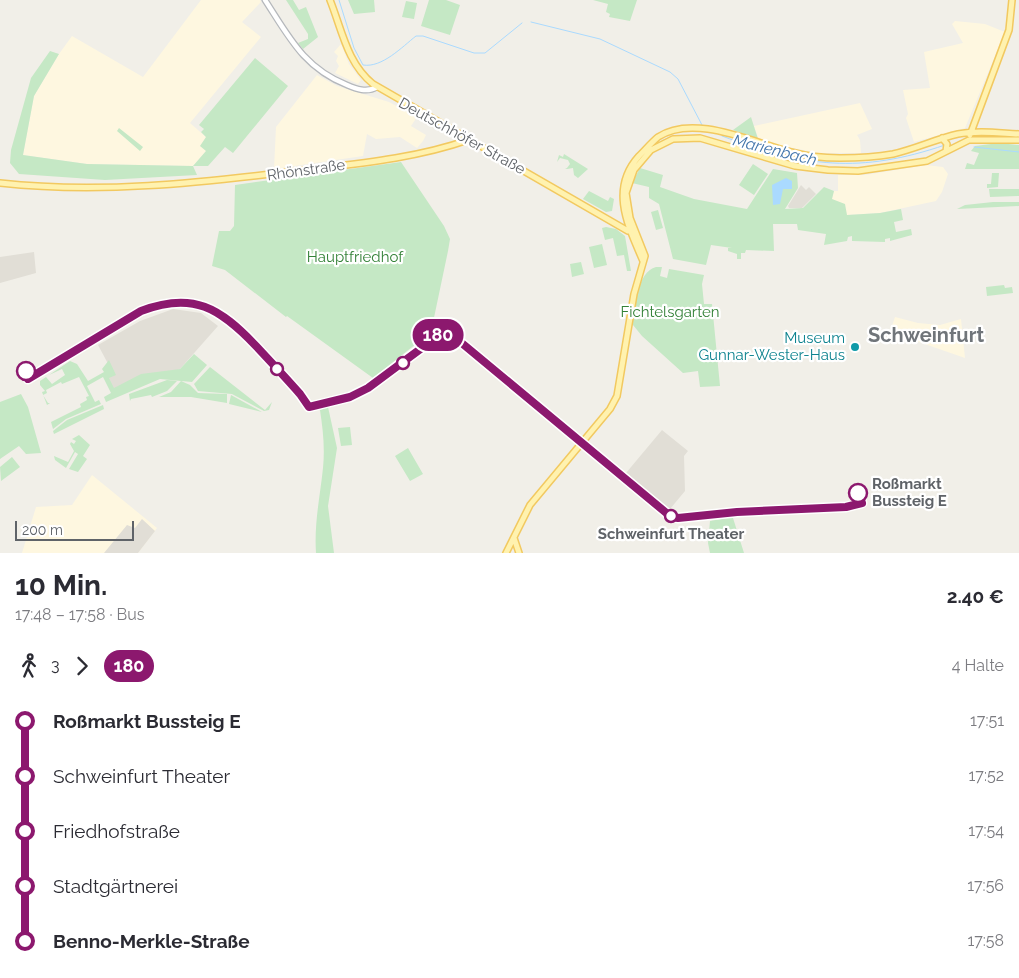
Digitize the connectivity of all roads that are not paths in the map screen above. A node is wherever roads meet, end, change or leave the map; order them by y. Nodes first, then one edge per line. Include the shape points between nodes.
1 (265, 0) edge
2 (330, 0) edge
3 (1012, 0) edge
4 (377, 87) junction
5 (719, 132) junction
6 (971, 132) junction
7 (1019, 134) edge
8 (942, 138) junction
9 (468, 140) junction
10 (969, 140) junction
11 (1019, 140) edge
12 (715, 142) junction
13 (946, 151) junction
14 (0, 183) edge
15 (630, 232) junction
16 (635, 235) junction
17 (643, 262) junction
18 (514, 538) junction
19 (506, 553) edge
20 (518, 553) edge

1 - 4 street via 300,53 312,65 337,81 356,88
2 - 4 main road, Deutschhöfer Straße via 353,63
3 - 6 main road via 1009,30
4 - 9 main road, Deutschhöfer Straße
5 - 8 main road via 793,153 826,157 892,154
5 - 12 main road
5 - 15 main road via 694,129 671,132 655,140 636,160 623,187 622,206
6 - 7 main road
6 - 8 main road
6 - 10 main road
8 - 13 main road via 947,144
9 - 14 main road, Rhönstraße via 412,154 232,180 143,187
9 - 15 main road, Deutschhöfer Straße
10 - 11 main road
10 - 13 main road
12 - 13 main road via 795,166 843,171 876,170 927,161
12 - 16 main road via 693,137 673,139 651,150 637,165 630,177 626,199
15 - 16 main road, Deutschhöfer Straße
15 - 17 main road
16 - 17 main road via 645,254
17 - 18 main road via 616,399 528,507
18 - 19 main road
18 - 20 main road

